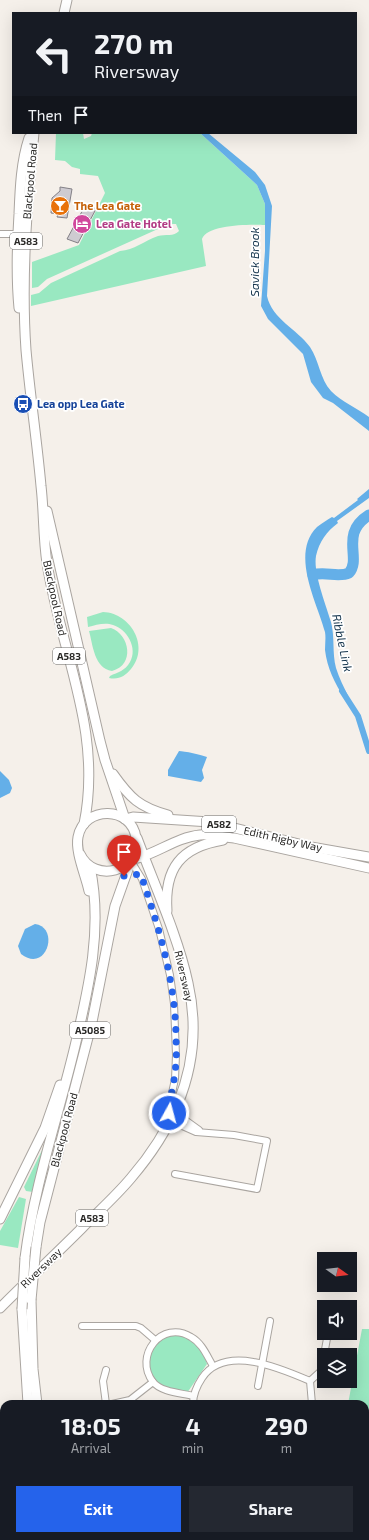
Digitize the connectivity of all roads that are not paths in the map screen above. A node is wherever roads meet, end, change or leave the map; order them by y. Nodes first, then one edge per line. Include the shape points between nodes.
1 (67, 0) edge
2 (64, 12) edge
3 (31, 134) edge
4 (34, 134) edge
5 (0, 234) edge
6 (22, 234) junction
7 (42, 488) junction
8 (106, 765) junction
9 (125, 819) junction
10 (184, 819) junction
11 (84, 824) junction
12 (136, 838) junction
13 (234, 838) junction
14 (80, 854) junction
15 (144, 856) junction
16 (369, 857) edge
17 (131, 860) junction
18 (90, 867) junction
19 (369, 868) edge
20 (140, 874) junction
21 (124, 876) junction
22 (169, 923) junction
23 (94, 937) junction
24 (70, 1071) junction
25 (173, 1115) junction
26 (176, 1174) dead end
27 (0, 1219) edge
28 (0, 1308) edge
29 (270, 1321) dead end
30 (82, 1326) dead end
31 (155, 1340) junction
32 (262, 1363) junction
33 (213, 1366) junction
34 (106, 1370) dead end
35 (317, 1375) edge
36 (310, 1381) junction
37 (153, 1382) junction
38 (258, 1386) dead end
39 (193, 1396) junction
40 (28, 1400) edge
41 (37, 1400) edge
42 (105, 1400) edge
43 (132, 1400) edge
44 (194, 1400) edge
45 (312, 1400) edge

1 - 2 highway
3 - 6 highway, Blackpool Road / A583 via 21,177
4 - 6 highway, Blackpool Road / A583
5 - 6 street
6 - 7 highway, Blackpool Road / A583 via 26,349
7 - 8 highway, Blackpool Road / A583
7 - 11 highway, Blackpool Road / A583 via 51,588 88,741 89,786
8 - 9 highway, Blackpool Road / A583
8 - 10 highway via 135,802 155,812
9 - 10 highway, Edith Rigby Way / A582 via 133,816
9 - 11 highway via 115,814 103,813 92,817
9 - 12 highway via 133,828
10 - 16 highway, Edith Rigby Way / A582 via 210,822 311,847
11 - 14 highway via 78,839
12 - 15 highway, Riversway / A583
12 - 17 highway via 136,850
13 - 15 highway, Edith Rigby Way / A582 via 199,835
13 - 19 highway, Edith Rigby Way / A582
13 - 22 highway via 211,842 190,850 176,864 167,887
14 - 18 highway
14 - 23 highway via 90,899
15 - 17 highway, Edith Rigby Way / A582
15 - 22 highway, Riversway / A583
17 - 18 highway via 112,872
17 - 20 street, Riversway
17 - 21 highway, Blackpool Road / A5085
18 - 23 highway, Blackpool Road via 95,898
20 - 21 street
20 - 25 street, Riversway via 159,929 174,1004 175,1078 169,1110
21 - 41 highway, Blackpool Road / A5085, bridge via 115,906 92,1022 40,1222 31,1300
22 - 25 highway, Riversway / A583 via 188,984 193,1021 188,1075
23 - 24 highway, Blackpool Road via 88,985
24 - 27 highway via 61,1081 45,1128
24 - 40 highway, Blackpool Road, bridge via 36,1196 25,1258 22,1309
25 - 26 street via 187,1128 266,1141 257,1189
25 - 28 highway, Riversway / A583 via 157,1144 122,1188
29 - 32 street
30 - 31 street via 136,1326
31 - 33 street via 171,1333 187,1334 200,1344
31 - 37 street via 147,1355 148,1371
32 - 33 street via 241,1360
32 - 36 street
32 - 38 street
33 - 39 street via 201,1380
34 - 42 street via 103,1381
35 - 36 street
36 - 45 street
37 - 39 street via 163,1389
37 - 43 street
39 - 44 street

